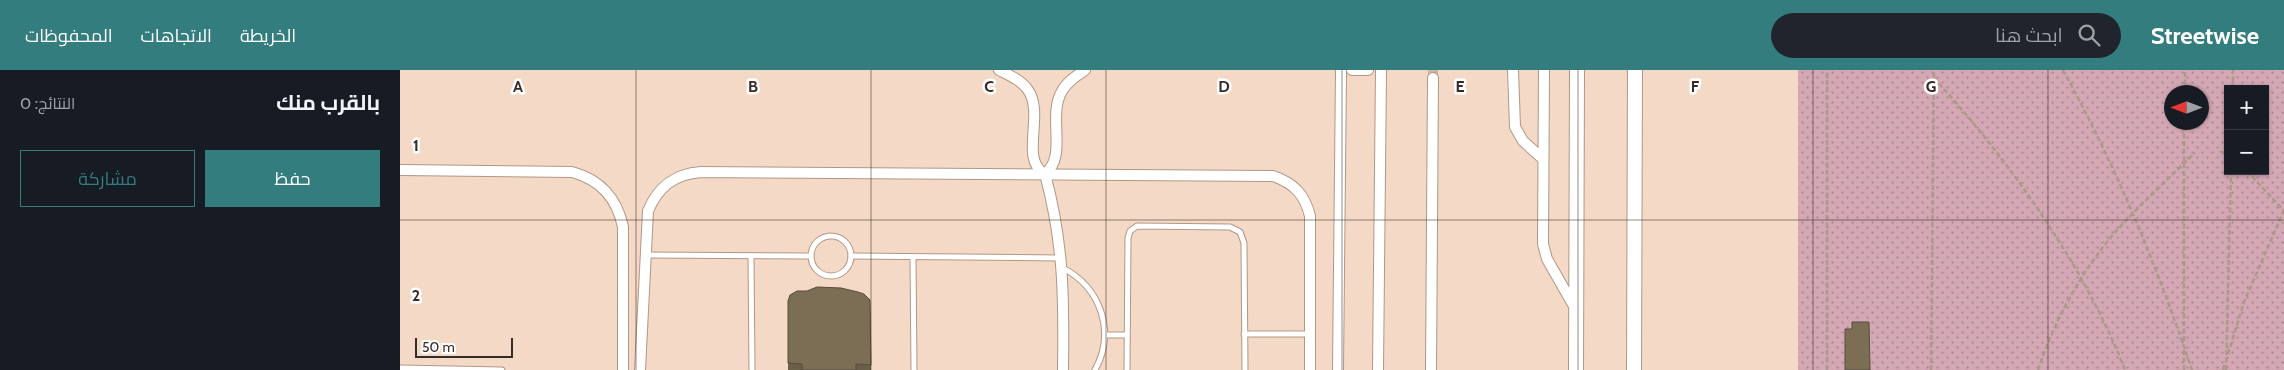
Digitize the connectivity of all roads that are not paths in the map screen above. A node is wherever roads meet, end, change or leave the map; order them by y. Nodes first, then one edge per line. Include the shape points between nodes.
1 (998, 70) edge
2 (1085, 70) edge
3 (1341, 70) edge
4 (1352, 70) edge
5 (1368, 70) edge
6 (1381, 70) edge
7 (1513, 70) edge
8 (1544, 70) edge
9 (1578, 70) edge
10 (1635, 70) edge
11 (1433, 78) tunnel mouth
12 (1045, 122) junction
13 (1543, 159) junction
14 (400, 170) edge
15 (1045, 174) junction
16 (644, 255) junction
17 (751, 256) junction
18 (811, 256) junction
19 (851, 256) junction
20 (913, 257) junction
21 (1062, 263) junction
22 (1576, 310) junction
23 (1244, 334) junction
24 (1310, 334) junction
25 (1105, 335) junction
26 (1127, 335) junction
27 (400, 368) edge
28 (425, 369) edge
29 (462, 370) edge
30 (498, 370) edge
31 (502, 370) edge
32 (623, 370) edge
33 (640, 370) edge
34 (752, 370) edge
35 (914, 370) edge
36 (1063, 370) edge
37 (1094, 370) edge
38 (1127, 370) edge
39 (1244, 370) edge
40 (1310, 370) edge
41 (1338, 370) edge
42 (1378, 370) edge
43 (1431, 370) edge
44 (1576, 370) edge
45 (1634, 370) edge

1 - 12 street via 1019,81
2 - 12 street via 1071,80
3 - 41 street
4 - 5 street
6 - 42 street
7 - 13 street via 1515,127 1523,141
8 - 13 street
9 - 22 main road
10 - 45 main road
11 - 43 street
12 - 15 street via 1055,159
12 - 15 street via 1034,161
13 - 22 street via 1544,252
14 - 32 street via 572,172 585,176 607,191 621,214 623,227
15 - 16 street via 687,173 674,178 653,198 648,211
15 - 21 street
15 - 24 street via 1262,175 1284,180 1302,195 1310,216
16 - 17 lane
16 - 33 street
17 - 18 lane
17 - 34 lane
18 - 19 lane via 818,241 829,236 844,241
18 - 19 lane via 814,267 828,276 844,271
19 - 20 lane
20 - 21 lane
20 - 35 lane
21 - 25 lane via 1094,295 1102,314
21 - 36 street
22 - 44 main road
23 - 24 lane
23 - 26 lane via 1244,243 1240,232 1230,227 1137,226 1130,231 1128,238
23 - 39 lane
24 - 40 street
25 - 26 lane
25 - 37 lane
26 - 38 lane
27 - 28 lane
28 - 29 lane
29 - 30 lane
30 - 31 lane

